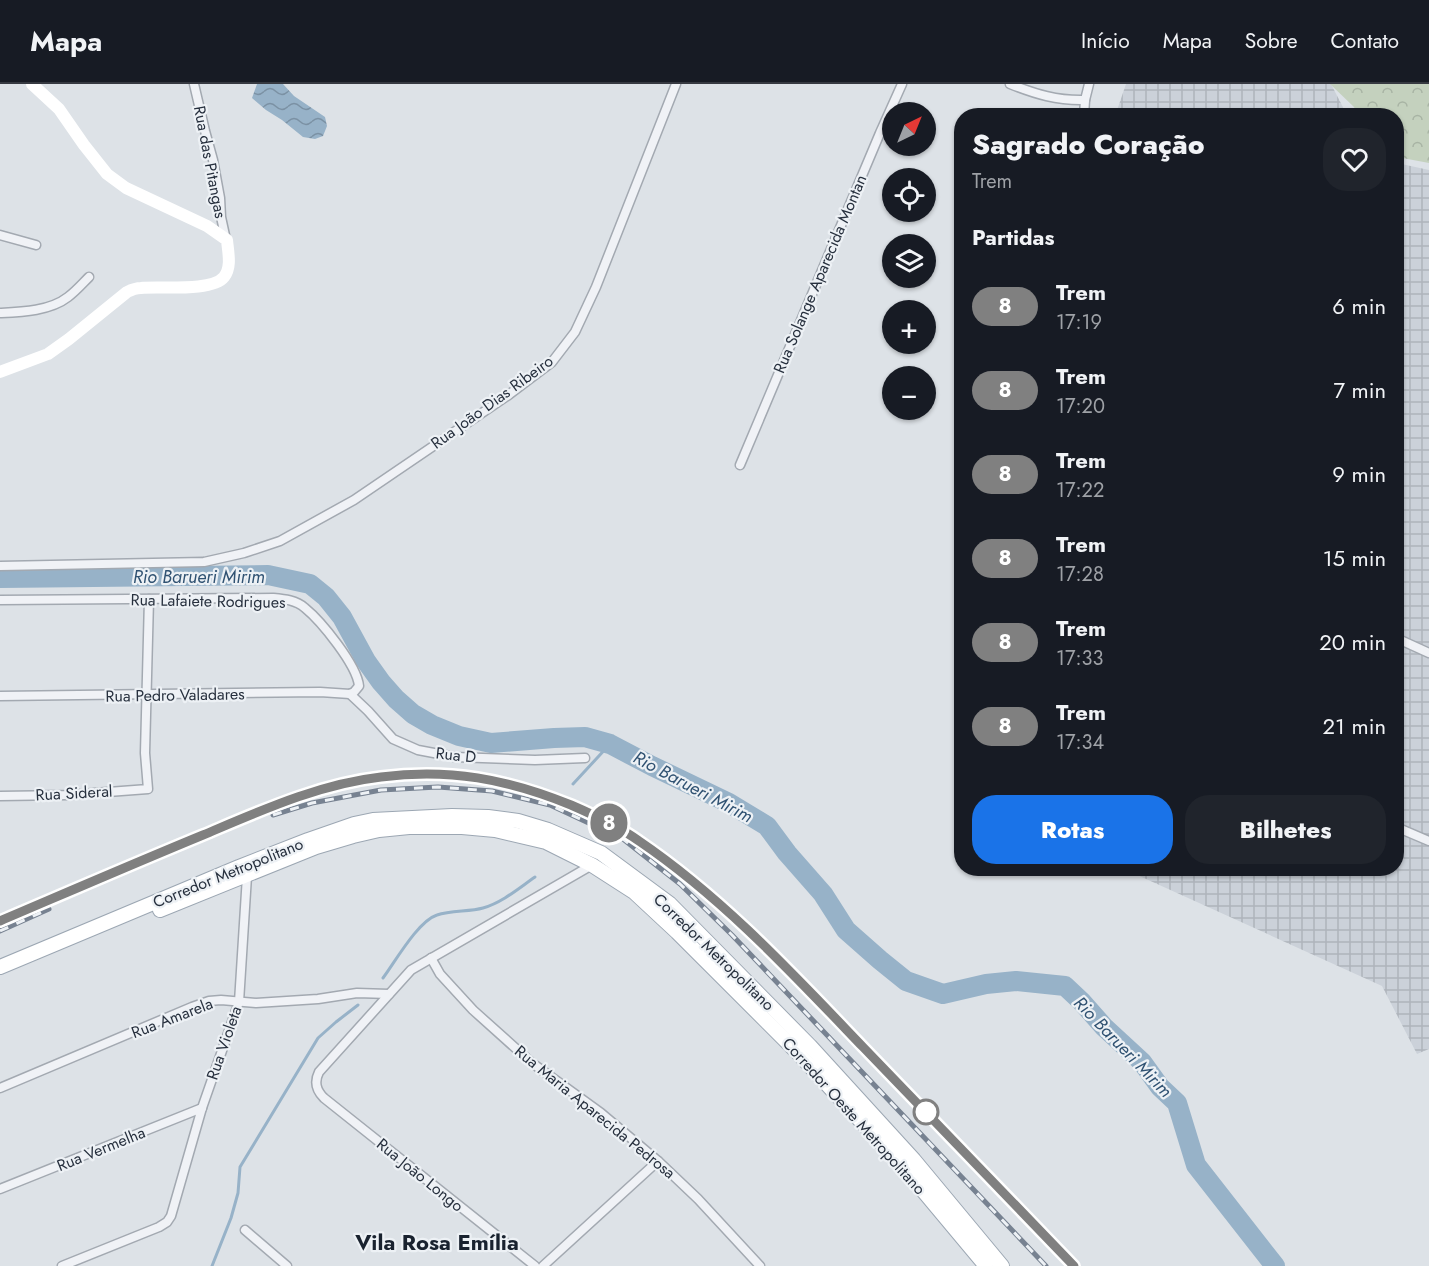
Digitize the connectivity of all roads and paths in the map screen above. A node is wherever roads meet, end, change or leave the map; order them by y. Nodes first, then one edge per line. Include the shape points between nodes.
1 (32, 84) edge
2 (195, 84) edge
3 (676, 84) edge
4 (902, 84) edge
5 (1010, 84) edge
6 (1089, 84) edge
7 (1085, 100) junction
8 (1084, 108) edge
9 (0, 235) edge
10 (226, 240) junction
11 (36, 245) dead end
12 (89, 277) dead end
13 (0, 313) edge
14 (0, 372) edge
15 (740, 465) dead end
16 (0, 566) edge
17 (149, 599) junction
18 (0, 600) edge
19 (1404, 642) edge
20 (1429, 653) edge
21 (350, 694) junction
22 (146, 695) junction
23 (0, 696) edge
24 (585, 758) dead end
25 (0, 796) edge
26 (1404, 831) edge
27 (1429, 842) edge
28 (592, 865) junction
29 (247, 876) junction
30 (665, 900) junction
31 (431, 958) junction
32 (0, 967) edge
33 (0, 976) edge
34 (389, 994) junction
35 (239, 1002) junction
36 (0, 1088) edge
37 (202, 1108) junction
38 (658, 1161) junction
39 (0, 1189) edge
40 (245, 1230) dead end
41 (979, 1263) edge
42 (62, 1266) edge
43 (287, 1266) edge
44 (535, 1266) edge
45 (543, 1266) edge
46 (760, 1266) edge
47 (1002, 1266) edge

1 - 10 main road via 59,109 107,174 126,188 207,226
2 - 10 street, Rua das Pitangas
3 - 16 street, Rua João Dias Ribeiro via 575,332 552,362 487,410 354,500 279,541 244,553 204,562
4 - 15 street, Rua Solange Aparecida Montan
5 - 7 street via 1048,98
6 - 7 street
7 - 8 street
9 - 11 street
10 - 14 main road via 229,260 223,279 180,288 138,288 127,292 48,354
12 - 13 street via 67,298 53,305
17 - 18 street, Rua Lafaiete Rodrigues
17 - 21 street, Rua Lafaiete Rodrigues via 273,598 297,603 331,637 354,668 359,686
17 - 22 street
19 - 20 street
21 - 22 street, Rua Pedro Valadares
21 - 24 street, Rua D via 393,739 418,750 455,757
22 - 23 street, Rua Pedro Valadares
22 - 25 street, Rua Sideral via 148,789
26 - 27 street
28 - 29 main road, Corredor Oeste Metropolitano via 546,842 519,835 484,829 410,827 380,830 316,847
28 - 30 main road via 603,864
28 - 31 street
28 - 41 main road, Corredor Oeste Metropolitano via 634,892 795,1049 905,1169
29 - 33 main road, Corredor Oeste Metropolitano
29 - 35 street, Rua Violeta
30 - 32 main road, Corredor Metropolitano via 601,853 518,821 452,816 373,820 239,867
30 - 47 main road, Corredor Metropolitano via 810,1046 914,1160
31 - 34 street via 411,970
31 - 38 street, Rua Maria Aparecida Pedrosa via 440,974 473,1010 532,1063
34 - 35 street, Rua Amarela
34 - 44 street, Rua João Longo via 319,1072 317,1090
35 - 36 street, Rua Amarela via 209,1001 192,1007
35 - 37 street, Rua Violeta
37 - 39 street, Rua Vermelha
37 - 42 street, Rua Violeta via 167,1222
38 - 45 street
38 - 46 street, Rua Maria Aparecida Pedrosa
40 - 43 street
41 - 47 main road via 986,1256

